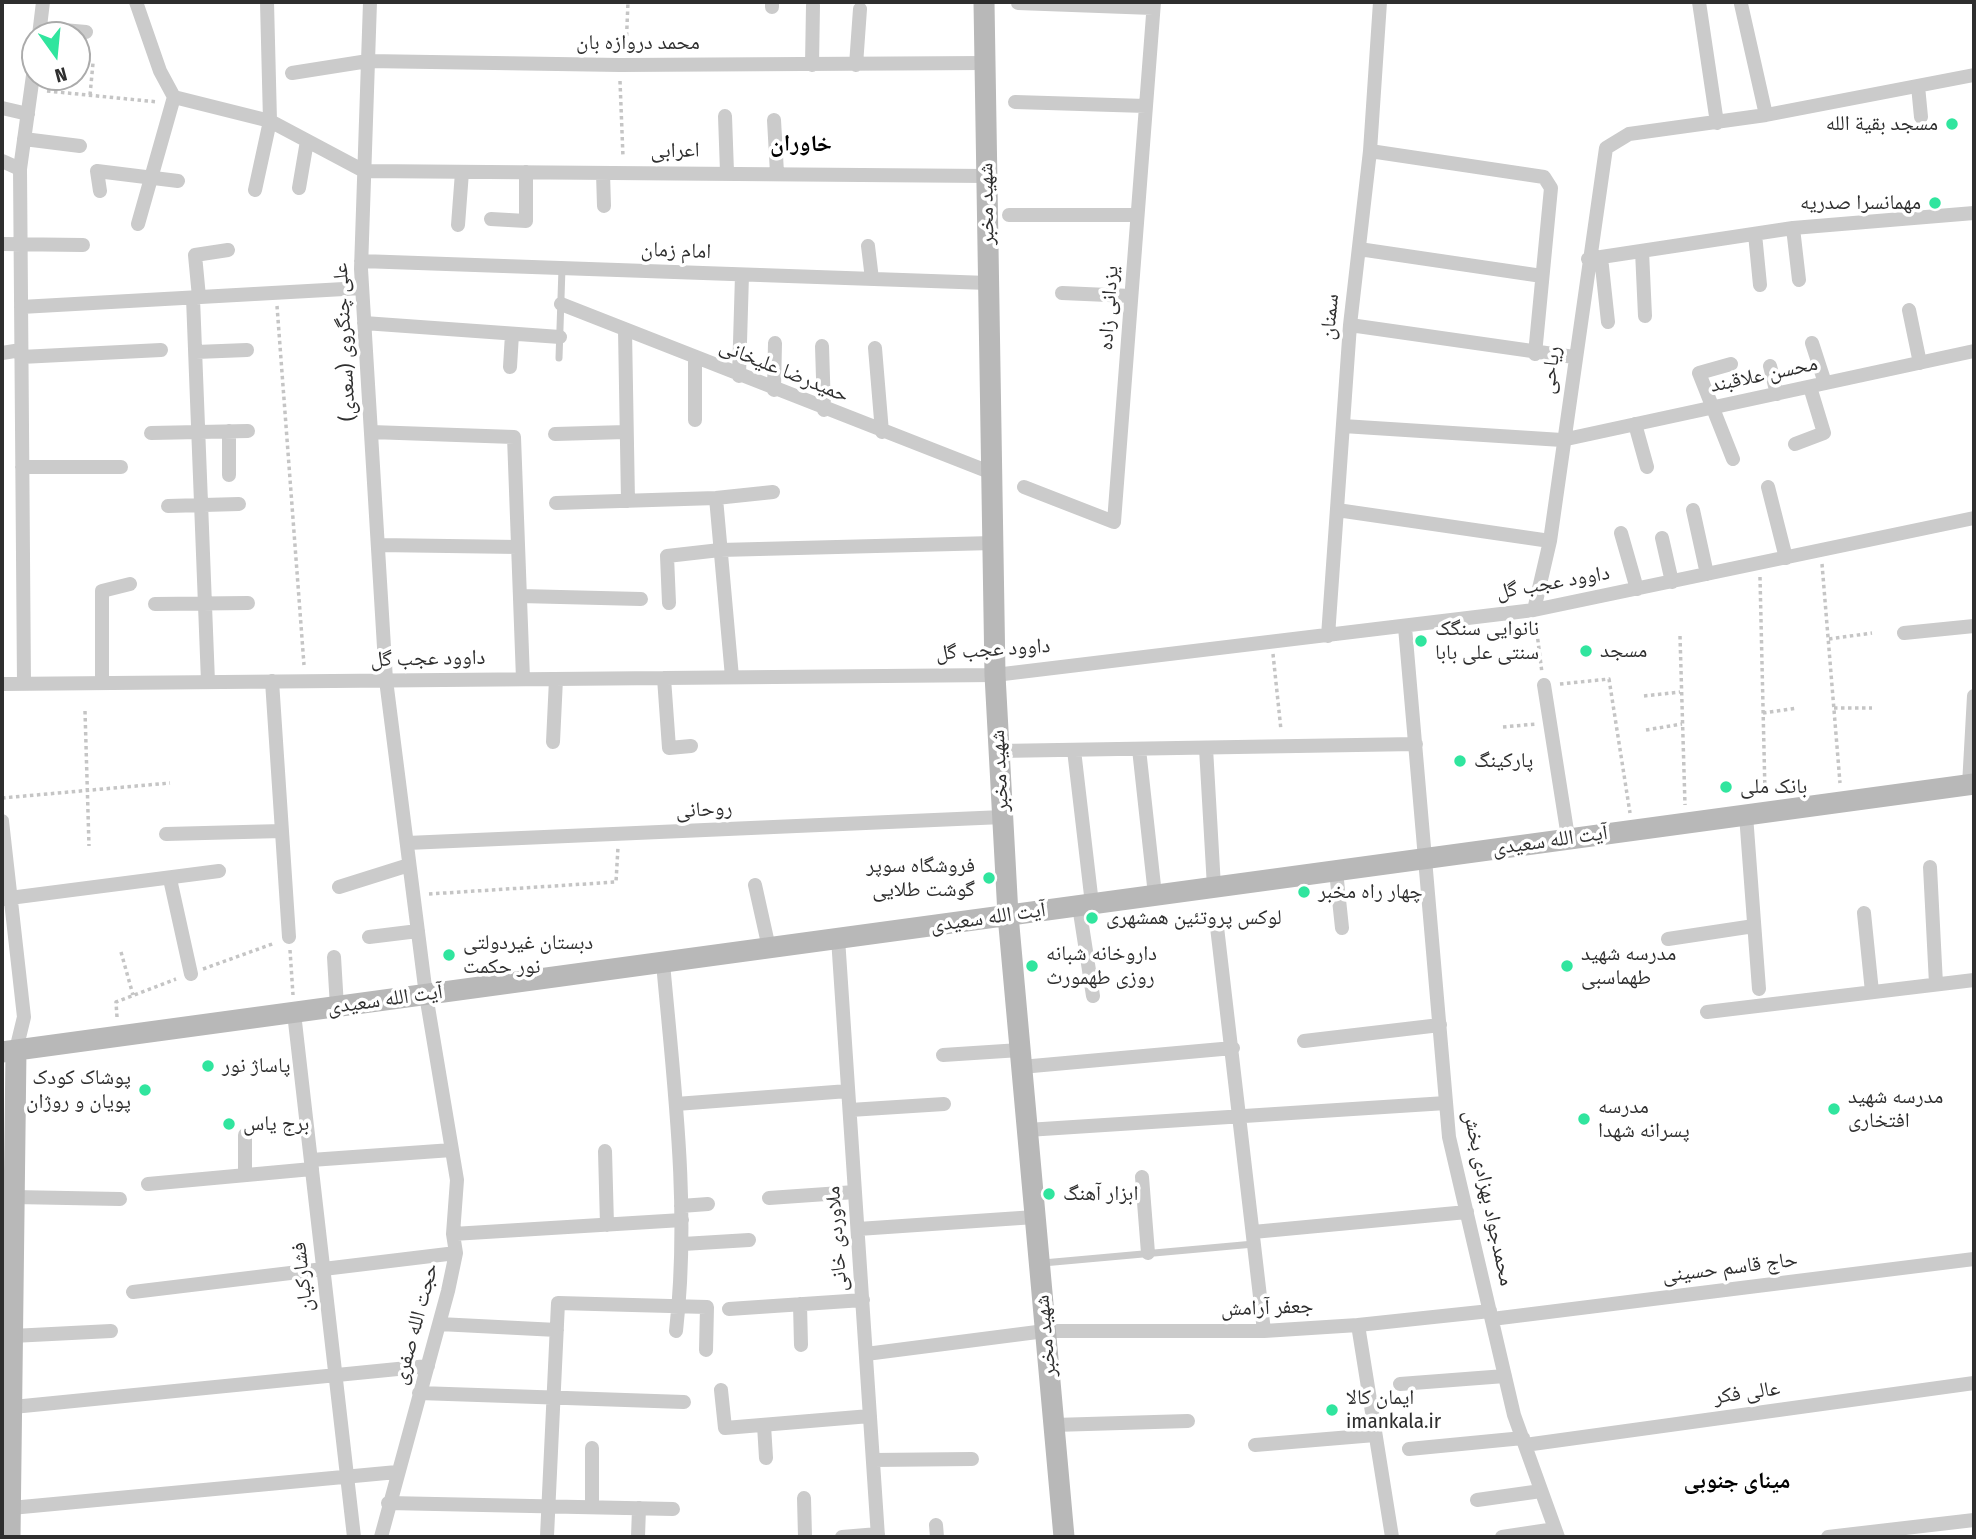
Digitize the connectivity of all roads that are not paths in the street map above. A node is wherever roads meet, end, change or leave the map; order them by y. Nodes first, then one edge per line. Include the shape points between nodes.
1 (43, 2) edge
2 (136, 2) edge
3 (267, 2) edge
4 (370, 2) edge
5 (984, 2) edge
6 (1380, 2) edge
7 (1699, 2) edge
8 (1018, 3) edge
9 (1741, 4) dead end
10 (813, 5) dead end
11 (1153, 5) edge
12 (860, 9) dead end
13 (40, 21) edge
14 (368, 61) junction
15 (985, 64) junction
16 (812, 65) junction
17 (856, 65) junction
18 (292, 73) dead end
19 (1974, 75) edge
20 (1918, 86) junction
21 (31, 91) edge
22 (172, 100) junction
23 (1014, 102) dead end
24 (1146, 106) junction
25 (2, 108) edge
26 (28, 114) junction
27 (1766, 115) junction
28 (725, 116) dead end
29 (1921, 117) dead end
30 (774, 120) dead end
31 (270, 121) junction
32 (1717, 123) junction
33 (24, 139) junction
34 (307, 141) junction
35 (80, 146) dead end
36 (1370, 151) junction
37 (2, 161) edge
38 (20, 169) junction
39 (364, 171) junction
40 (462, 172) junction
41 (526, 172) junction
42 (727, 172) junction
43 (603, 173) junction
44 (777, 173) junction
45 (986, 176) junction
46 (151, 177) junction
47 (178, 181) dead end
48 (299, 188) dead end
49 (255, 190) dead end
50 (100, 191) dead end
51 (604, 206) dead end
52 (1974, 213) edge
53 (1009, 215) dead end
54 (1137, 215) junction
55 (491, 219) dead end
56 (138, 224) dead end
57 (458, 225) dead end
58 (1793, 228) junction
59 (1755, 234) junction
60 (20, 243) junction
61 (2, 244) edge
62 (83, 245) dead end
63 (869, 246) dead end
64 (1359, 248) junction
65 (228, 250) dead end
66 (1642, 251) junction
67 (1594, 258) junction
68 (361, 261) junction
69 (562, 268) junction
70 (742, 275) junction
71 (1542, 276) junction
72 (872, 279) junction
73 (1799, 280) dead end
74 (988, 283) junction
75 (1760, 285) dead end
76 (362, 288) junction
77 (1062, 293) dead end
78 (1131, 296) junction
79 (196, 297) junction
80 (561, 304) junction
81 (21, 307) junction
82 (1909, 310) dead end
83 (1645, 316) dead end
84 (1608, 322) dead end
85 (364, 323) junction
86 (1350, 324) junction
87 (625, 330) junction
88 (512, 334) junction
89 (560, 337) junction
90 (775, 343) dead end
91 (1812, 343) dead end
92 (822, 346) dead end
93 (875, 348) dead end
94 (247, 350) dead end
95 (161, 351) dead end
96 (1974, 351) edge
97 (196, 352) junction
98 (2, 353) edge
99 (21, 354) junction
100 (1535, 354) junction
101 (1574, 357) junction
102 (559, 358) dead end
103 (695, 358) junction
104 (1920, 363) junction
105 (1731, 365) dead end
106 (1770, 366) dead end
107 (510, 367) dead end
108 (738, 376) junction
109 (1825, 383) junction
110 (1810, 387) junction
111 (774, 390) junction
112 (1777, 394) junction
113 (1715, 407) junction
114 (824, 410) junction
115 (695, 420) dead end
116 (1635, 424) junction
117 (1343, 426) junction
118 (229, 431) junction
119 (248, 431) dead end
120 (199, 432) junction
121 (371, 432) junction
122 (626, 432) junction
123 (882, 432) junction
124 (151, 433) dead end
125 (555, 434) dead end
126 (1562, 440) junction
127 (1794, 444) dead end
128 (1733, 459) dead end
129 (22, 467) junction
130 (121, 467) dead end
131 (1647, 467) dead end
132 (992, 473) junction
133 (229, 475) dead end
134 (1024, 487) dead end
135 (1768, 487) dead end
136 (773, 492) dead end
137 (716, 498) junction
138 (628, 501) junction
139 (556, 503) dead end
140 (239, 504) dead end
141 (168, 506) dead end
142 (201, 506) junction
143 (1337, 510) junction
144 (1693, 510) dead end
145 (1974, 518) edge
146 (1621, 533) dead end
147 (1662, 538) dead end
148 (1550, 541) junction
149 (993, 543) junction
150 (378, 545) junction
151 (518, 547) junction
152 (720, 550) junction
153 (1786, 558) junction
154 (1707, 574) junction
155 (1672, 582) junction
156 (130, 584) dead end
157 (1637, 589) junction
158 (520, 596) junction
159 (641, 599) dead end
160 (205, 602) junction
161 (248, 603) dead end
162 (669, 603) dead end
163 (155, 604) dead end
164 (1534, 610) junction
165 (1974, 626) edge
166 (1405, 627) junction
167 (1904, 634) dead end
168 (1328, 636) junction
169 (996, 675) junction
170 (732, 677) junction
171 (664, 678) junction
172 (523, 679) junction
173 (556, 679) junction
174 (386, 680) junction
175 (272, 681) junction
176 (208, 682) junction
177 (102, 683) junction
178 (2, 684) edge
179 (24, 684) junction
180 (1544, 685) road end
181 (1974, 695) edge
182 (553, 742) dead end
183 (1416, 744) junction
184 (691, 746) dead end
185 (1206, 748) junction
186 (1139, 749) junction
187 (1074, 750) junction
188 (999, 751) junction
189 (1972, 784) edge
190 (1756, 814) junction
191 (1003, 817) junction
192 (2, 821) edge
193 (282, 831) junction
194 (166, 834) dead end
195 (1568, 837) junction
196 (407, 844) junction
197 (1426, 859) junction
198 (409, 865) junction
199 (1930, 867) dead end
200 (219, 871) dead end
201 (1336, 871) junction
202 (170, 879) junction
203 (755, 885) dead end
204 (339, 887) dead end
205 (1213, 887) junction
206 (1155, 895) junction
207 (6, 898) edge
208 (1085, 905) junction
209 (1864, 913) dead end
210 (1008, 915) junction
211 (1754, 926) junction
212 (1217, 927) dead end
213 (1342, 928) dead end
214 (418, 931) junction
215 (289, 937) road end
216 (369, 937) dead end
217 (838, 939) junction
218 (1668, 939) dead end
219 (769, 948) junction
220 (334, 957) dead end
221 (663, 962) junction
222 (191, 974) dead end
223 (1974, 979) edge
224 (1936, 984) junction
225 (1759, 989) dead end
226 (1871, 992) junction
227 (426, 995) junction
228 (1093, 996) dead end
229 (337, 1007) junction
230 (1707, 1012) dead end
231 (294, 1013) junction
232 (1440, 1026) junction
233 (1304, 1041) dead end
234 (1233, 1048) junction
235 (9, 1051) edge
236 (943, 1055) dead end
237 (1021, 1059) junction
238 (848, 1091) junction
239 (1446, 1103) junction
240 (676, 1104) junction
241 (944, 1104) dead end
242 (850, 1110) junction
243 (1240, 1116) junction
244 (1027, 1130) junction
245 (245, 1135) dead end
246 (452, 1150) junction
247 (605, 1151) dead end
248 (311, 1165) junction
249 (245, 1175) junction
250 (1142, 1177) dead end
251 (149, 1184) dead end
252 (855, 1192) junction
253 (14, 1197) junction
254 (769, 1198) dead end
255 (120, 1199) dead end
256 (708, 1204) dead end
257 (1466, 1212) junction
258 (681, 1213) junction
259 (1035, 1217) junction
260 (607, 1225) junction
261 (858, 1229) junction
262 (8, 1233) edge
263 (453, 1234) junction
264 (1254, 1238) junction
265 (749, 1240) dead end
266 (683, 1244) junction
267 (456, 1253) junction
268 (1148, 1253) junction
269 (1974, 1259) edge
270 (1039, 1263) junction
271 (324, 1269) junction
272 (133, 1292) dead end
273 (863, 1300) junction
274 (679, 1304) junction
275 (800, 1304) junction
276 (729, 1309) dead end
277 (1491, 1315) junction
278 (439, 1324) junction
279 (1358, 1325) junction
280 (557, 1330) junction
281 (111, 1331) dead end
282 (676, 1331) dead end
283 (1045, 1331) junction
284 (1264, 1331) junction
285 (12, 1336) junction
286 (801, 1345) dead end
287 (706, 1350) dead end
288 (866, 1354) junction
289 (428, 1366) junction
290 (7, 1369) edge
291 (335, 1375) junction
292 (1505, 1376) junction
293 (1974, 1383) edge
294 (1400, 1384) dead end
295 (721, 1390) dead end
296 (419, 1393) junction
297 (554, 1398) junction
298 (684, 1402) dead end
299 (870, 1416) junction
300 (9, 1420) edge
301 (1188, 1421) dead end
302 (764, 1425) junction
303 (1054, 1425) junction
304 (1374, 1435) junction
305 (1524, 1442) junction
306 (1255, 1446) dead end
307 (592, 1448) dead end
308 (1409, 1449) dead end
309 (766, 1458) dead end
310 (972, 1459) dead end
311 (873, 1460) junction
312 (397, 1472) junction
313 (347, 1475) junction
314 (1541, 1491) junction
315 (804, 1499) dead end
316 (1476, 1500) dead end
317 (388, 1503) junction
318 (548, 1506) junction
319 (592, 1507) junction
320 (11, 1508) junction
321 (639, 1508) junction
322 (673, 1509) dead end
323 (1974, 1520) edge
324 (1557, 1533) edge
325 (547, 1536) edge
326 (878, 1536) edge
327 (10, 1537) edge
328 (354, 1537) edge
329 (381, 1537) edge
330 (638, 1537) edge
331 (805, 1537) edge
332 (842, 1537) edge
333 (1064, 1537) edge
334 (1392, 1537) edge
335 (1502, 1537) edge
336 (1828, 1537) edge

1 - 13 street
2 - 22 street
3 - 31 street
4 - 14 street, علی چنگروی (سعدی)
5 - 15 main road, شهید مخبر
6 - 36 street, سمنان
7 - 32 street
8 - 11 street
9 - 27 street
10 - 16 street
11 - 24 street, یزدانی زاده
12 - 17 street
14 - 16 street, محمد دروازه بان
14 - 18 street, محمد دروازه بان
14 - 39 street, علی چنگروی (سعدی)
15 - 17 street, محمد دروازه بان
15 - 45 main road, شهید مخبر
16 - 17 street, محمد دروازه بان
19 - 20 street
20 - 27 street
20 - 29 street
21 - 26 street
22 - 31 street
22 - 46 street
23 - 24 street
24 - 54 street, یزدانی زاده
25 - 26 street
26 - 33 street
27 - 32 street
28 - 42 street
30 - 44 street
31 - 34 street
31 - 49 street
32 - 67 street, ریاحی via 1629,134 1606,148
33 - 35 street
33 - 38 street
34 - 39 street
34 - 48 street
36 - 64 street, سمنان
36 - 71 street via 1544,177 1551,188
37 - 38 street
38 - 60 street
39 - 40 street, اعرابی
39 - 68 street, علی چنگروی (سعدی)
40 - 41 street, اعرابی
40 - 57 street
41 - 43 street, اعرابی
41 - 55 street via 526,221
42 - 43 street, اعرابی
42 - 44 street, اعرابی
43 - 51 street
44 - 45 street, اعرابی
45 - 74 main road, شهید مخبر
46 - 47 street
46 - 50 street via 97,171
46 - 56 street
52 - 58 street
53 - 54 street
54 - 78 street, یزدانی زاده
58 - 59 street
58 - 73 street
59 - 66 street
59 - 75 street
60 - 61 street
60 - 62 street
60 - 81 street
63 - 72 street
64 - 71 street
64 - 86 street, سمنان
65 - 79 street via 195,255
66 - 67 street
66 - 83 street
67 - 84 street
67 - 101 street, ریاحی
68 - 69 street, امام زمان
68 - 76 street, علی چنگروی (سعدی)
69 - 70 street, امام زمان
69 - 80 lane
70 - 72 street, امام زمان
70 - 108 street
71 - 100 street
72 - 74 street, امام زمان
74 - 132 main road, شهید مخبر
76 - 79 street
76 - 85 street, علی چنگروی (سعدی)
77 - 78 street
78 - 134 street, یزدانی زاده via 1114,522
79 - 81 street
79 - 97 street
80 - 87 street, حمیدرضا علیخانی
80 - 89 lane
81 - 99 street
82 - 104 street
85 - 88 street
85 - 121 street, علی چنگروی (سعدی)
86 - 100 street
86 - 117 street, سمنان
87 - 103 street, حمیدرضا علیخانی
87 - 122 street
88 - 89 street
88 - 107 street
89 - 102 lane
90 - 111 street
91 - 109 street
92 - 114 street
93 - 123 street
94 - 97 street
95 - 99 street
96 - 104 street, محسن علاقبند
97 - 120 street
98 - 99 street
99 - 129 street
100 - 101 street
101 - 126 street, ریاحی
103 - 108 street, حمیدرضا علیخانی
103 - 115 street
104 - 109 street, محسن علاقبند
105 - 113 street via 1699,373
106 - 112 street
108 - 111 street, حمیدرضا علیخانی
109 - 110 street, محسن علاقبند
110 - 112 street, محسن علاقبند
110 - 127 street via 1824,433
111 - 114 street, حمیدرضا علیخانی
112 - 113 street, محسن علاقبند
113 - 116 street, محسن علاقبند
113 - 128 street
114 - 123 street, حمیدرضا علیخانی
116 - 126 street, محسن علاقبند
116 - 131 street
117 - 126 street, محسن علاقبند
117 - 143 street, سمنان
118 - 119 street
118 - 120 street
118 - 133 street
120 - 124 street
120 - 142 street
121 - 150 street, علی چنگروی (سعدی)
121 - 151 street via 514,437
122 - 125 street
122 - 138 street
123 - 132 street, حمیدرضا علیخانی
126 - 148 street, ریاحی
129 - 130 street
129 - 179 street
132 - 149 main road, شهید مخبر
135 - 153 street
136 - 137 street
137 - 138 street
137 - 152 street
138 - 139 street
140 - 142 street
141 - 142 street
142 - 160 street
143 - 148 street
143 - 168 street, سمنان
144 - 154 street
145 - 153 street, داوود عجب گل
146 - 157 street
147 - 155 street
148 - 164 street, ریاحی
149 - 152 street
149 - 169 main road, شهید مخبر
150 - 151 street
150 - 174 street, علی چنگروی (سعدی)
151 - 158 street
152 - 162 street via 667,556
152 - 170 street
153 - 154 street, داوود عجب گل
154 - 155 street, داوود عجب گل
155 - 157 street, داوود عجب گل
156 - 177 street via 102,591
157 - 164 street, داوود عجب گل
158 - 159 street
158 - 172 street
160 - 161 street
160 - 163 street
160 - 176 street
164 - 166 street, داوود عجب گل
165 - 167 street
166 - 168 street, داوود عجب گل
166 - 183 street, محمدجواد بهزادی بخش
168 - 169 street, داوود عجب گل
169 - 170 street, داوود عجب گل
169 - 188 main road, شهید مخبر
170 - 171 street, داوود عجب گل
171 - 173 street, داوود عجب گل
171 - 184 street via 669,748
172 - 173 street, داوود عجب گل
172 - 174 street, داوود عجب گل
173 - 182 street
174 - 175 street, داوود عجب گل
174 - 196 street, علی چنگروی (سعدی)
175 - 176 street, داوود عجب گل
175 - 193 street
176 - 177 street, داوود عجب گل
177 - 179 street, داوود عجب گل
178 - 179 street, داوود عجب گل
180 - 195 street
181 - 189 street
183 - 185 street
183 - 197 street, محمدجواد بهزادی بخش
185 - 186 street
185 - 205 street
186 - 187 street
186 - 206 street
187 - 188 street
187 - 208 street
188 - 191 main road, شهید مخبر
189 - 190 main road, آیت الله سعیدی
190 - 195 main road, آیت الله سعیدی
190 - 211 street
191 - 196 street, روحانی
191 - 210 main road, شهید مخبر
192 - 207 street
193 - 194 street
193 - 215 street
195 - 197 main road, آیت الله سعیدی
196 - 198 street, حجت الله صفری
197 - 201 main road, آیت الله سعیدی
197 - 232 street, محمدجواد بهزادی بخش
198 - 204 street
198 - 214 street, حجت الله صفری
199 - 224 street
200 - 202 street
201 - 205 main road, آیت الله سعیدی
201 - 213 street
202 - 207 street
202 - 222 street
203 - 219 street
205 - 206 main road, آیت الله سعیدی
206 - 208 main road, آیت الله سعیدی
207 - 235 street via 24,1017
208 - 210 main road, آیت الله سعیدی
208 - 228 street
209 - 226 street
210 - 217 main road, آیت الله سعیدی
210 - 237 main road, شهید مخبر
211 - 218 street
211 - 225 street
212 - 234 street
214 - 216 street
214 - 227 street, حجت الله صفری
217 - 219 main road, آیت الله سعیدی
217 - 238 street, ملاوردی خانی
219 - 221 main road, آیت الله سعیدی
220 - 229 street
221 - 227 main road, آیت الله سعیدی
221 - 240 street
223 - 224 street
224 - 226 street
226 - 230 street
227 - 229 main road, آیت الله سعیدی
227 - 246 street, حجت الله صفری
229 - 231 main road, آیت الله سعیدی
231 - 235 main road, آیت الله سعیدی
231 - 248 street, فشارکیان
232 - 233 street
232 - 239 street, محمدجواد بهزادی بخش
234 - 237 street
234 - 243 street
235 - 253 main road
236 - 237 street
237 - 244 main road, شهید مخبر
238 - 240 street
238 - 242 street, ملاوردی خانی
239 - 243 street
239 - 257 street, محمدجواد بهزادی بخش
240 - 258 street
241 - 242 street
242 - 252 street, ملاوردی خانی
243 - 244 street
243 - 264 street
244 - 259 main road, شهید مخبر
245 - 249 street
246 - 248 street
246 - 263 street, حجت الله صفری via 457,1180
247 - 260 street
248 - 249 street
248 - 271 street, فشارکیان
249 - 251 street
250 - 268 street
252 - 254 street
252 - 261 street, ملاوردی خانی
253 - 255 street
253 - 262 main road
256 - 258 street
257 - 264 street
257 - 277 street, محمدجواد بهزادی بخش
258 - 260 street
258 - 266 street
259 - 261 street
259 - 270 main road, شهید مخبر
260 - 263 street
261 - 273 street, ملاوردی خانی
262 - 285 main road
263 - 267 street, حجت الله صفری
264 - 268 lane
264 - 284 street
265 - 266 street
266 - 274 street
267 - 271 street
267 - 278 street, حجت الله صفری
268 - 270 lane
269 - 277 street, حاج قاسم حسینی
270 - 283 main road, شهید مخبر
271 - 272 street
271 - 291 street, فشارکیان
273 - 275 street
273 - 288 street, ملاوردی خانی
274 - 280 street via 558,1303
274 - 282 street
274 - 287 street via 707,1307
275 - 276 street
275 - 286 street
277 - 279 street, جعفر آرامش
277 - 292 street, محمدجواد بهزادی بخش
278 - 280 street
278 - 289 street, حجت الله صفری
279 - 284 street, جعفر آرامش
279 - 304 street
280 - 297 street
281 - 285 street
283 - 284 street, جعفر آرامش
283 - 288 street, جعفر آرامش
283 - 303 main road, شهید مخبر
285 - 290 main road
288 - 299 street, ملاوردی خانی
289 - 291 street
289 - 296 street, حجت الله صفری
290 - 300 main road
291 - 300 street
291 - 313 street, فشارکیان
292 - 294 street
292 - 305 street, محمدجواد بهزادی بخش
293 - 305 street, عالی فکر
295 - 302 street via 725,1428
296 - 297 street
296 - 312 street, حجت الله صفری
297 - 298 street
297 - 318 street
299 - 302 street
299 - 311 street, ملاوردی خانی
300 - 320 main road
301 - 303 street
302 - 309 street
303 - 333 main road, شهید مخبر
304 - 306 street
304 - 334 street
305 - 308 street, عالی فکر
305 - 314 street, محمدجواد بهزادی بخش
307 - 319 street
310 - 311 street
311 - 326 street, ملاوردی خانی
312 - 313 street
312 - 317 street, حجت الله صفری
313 - 320 street
313 - 328 street, فشارکیان
314 - 316 street
314 - 324 street, محمدجواد بهزادی بخش
315 - 331 street
317 - 318 street
317 - 329 street, حجت الله صفری
318 - 319 street
318 - 325 street
319 - 321 street
320 - 327 main road
321 - 322 street
321 - 330 street
323 - 336 street
324 - 335 street
326 - 332 street

